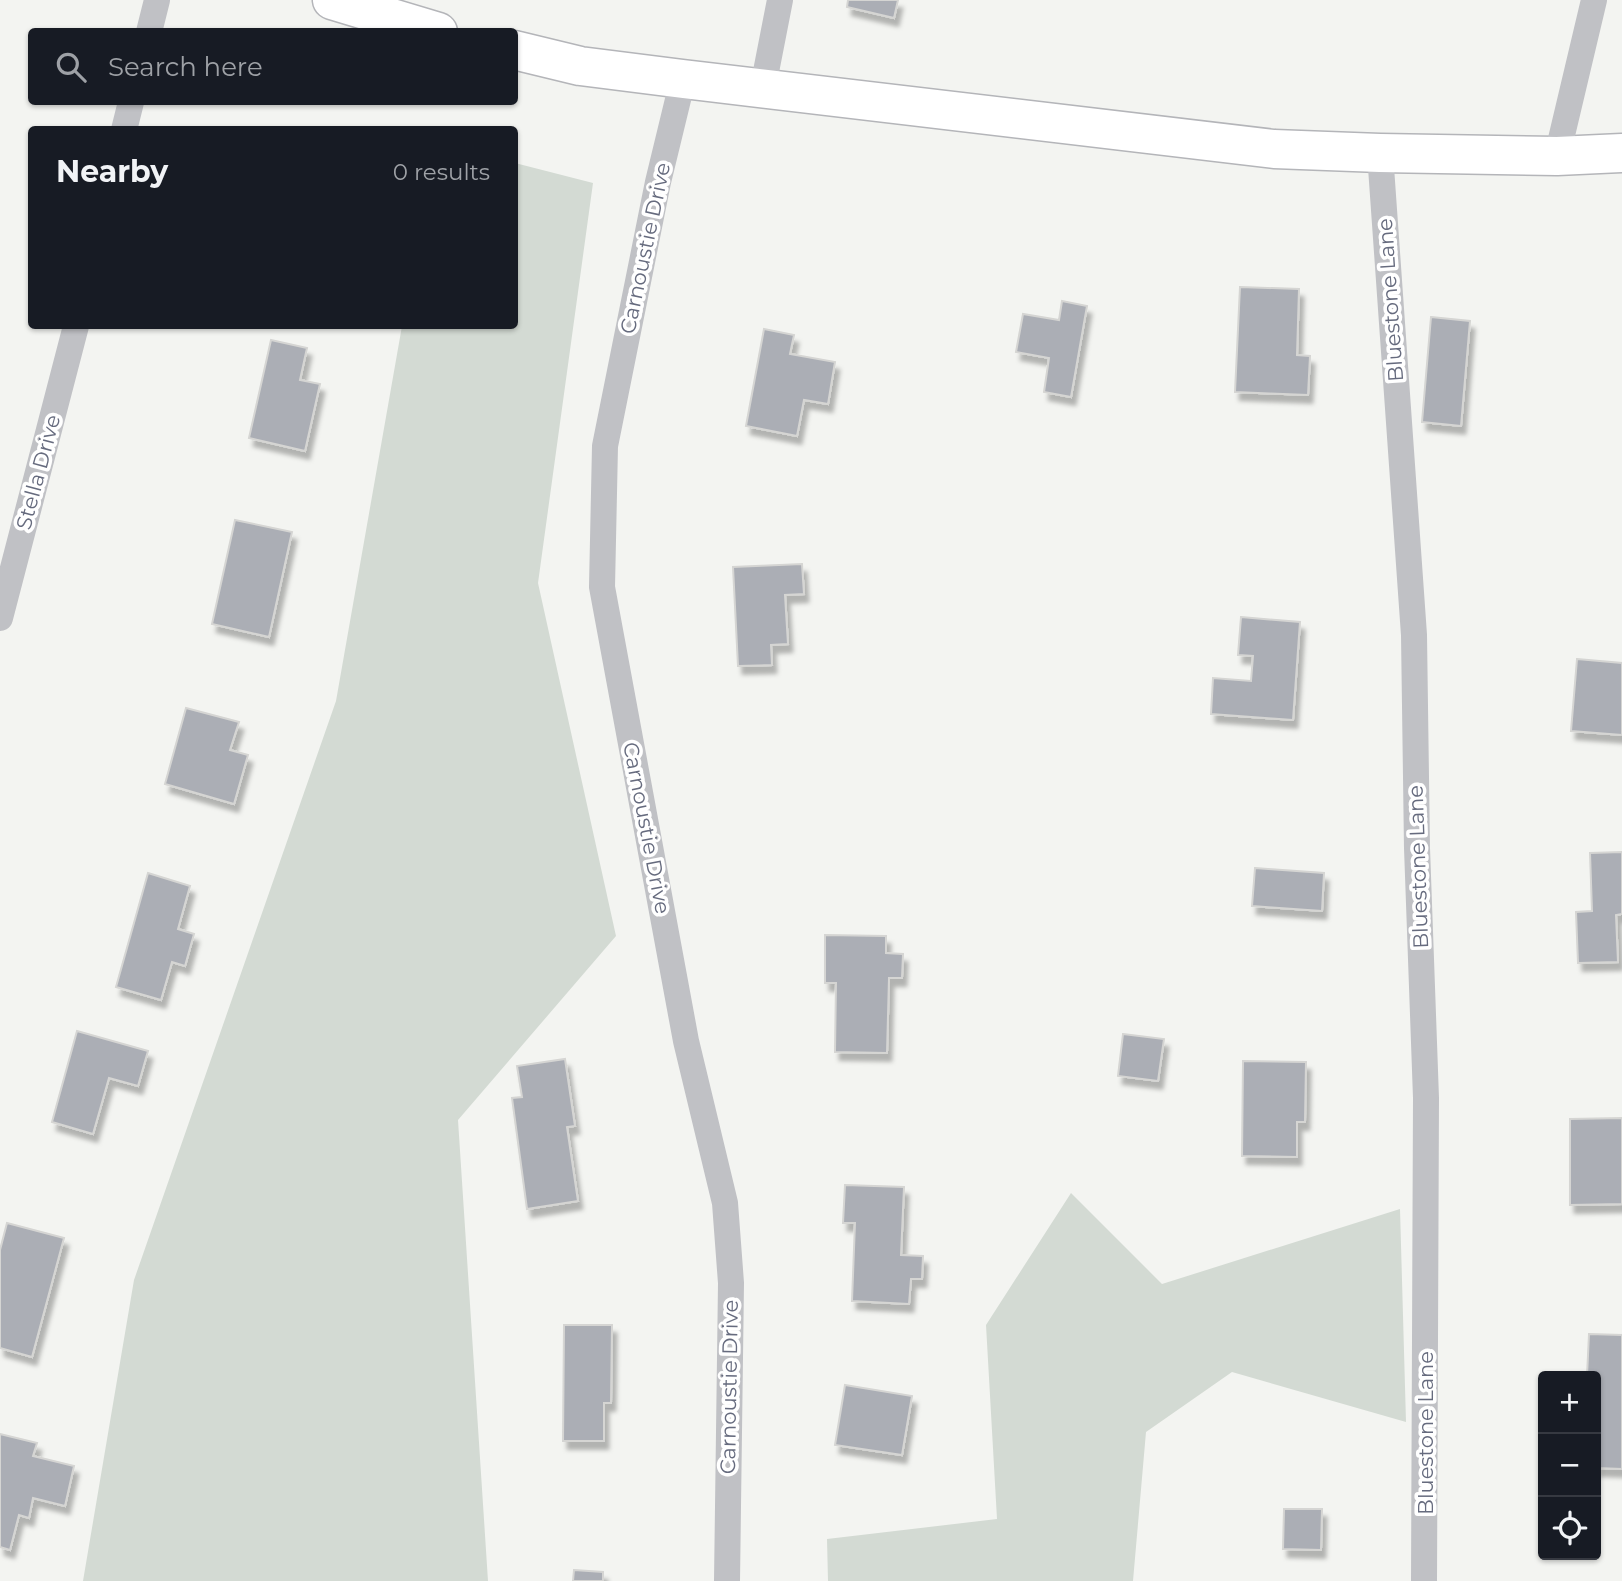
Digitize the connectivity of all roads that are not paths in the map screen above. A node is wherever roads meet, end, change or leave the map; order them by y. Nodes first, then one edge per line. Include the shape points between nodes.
1 (157, 0) edge
2 (332, 0) edge
3 (780, 0) edge
4 (1594, 0) edge
5 (150, 28) edge
6 (425, 28) edge
7 (518, 51) edge
8 (683, 79) junction
9 (763, 87) junction
10 (130, 105) edge
11 (125, 126) edge
12 (1380, 153) junction
13 (1622, 153) edge
14 (1557, 156) junction
15 (75, 329) edge
16 (0, 618) edge
17 (727, 1581) edge
18 (1424, 1581) edge

1 - 5 street
2 - 6 highway
3 - 9 street
4 - 14 street
7 - 8 highway via 580,66
8 - 9 highway
8 - 17 street, Carnoustie Drive via 605,446 602,587 686,1041 725,1203 731,1283
9 - 12 highway via 1274,149
10 - 11 street
12 - 14 highway
12 - 18 street, Bluestone Lane via 1414,635 1426,1098
13 - 14 highway
15 - 16 street, Stella Drive

